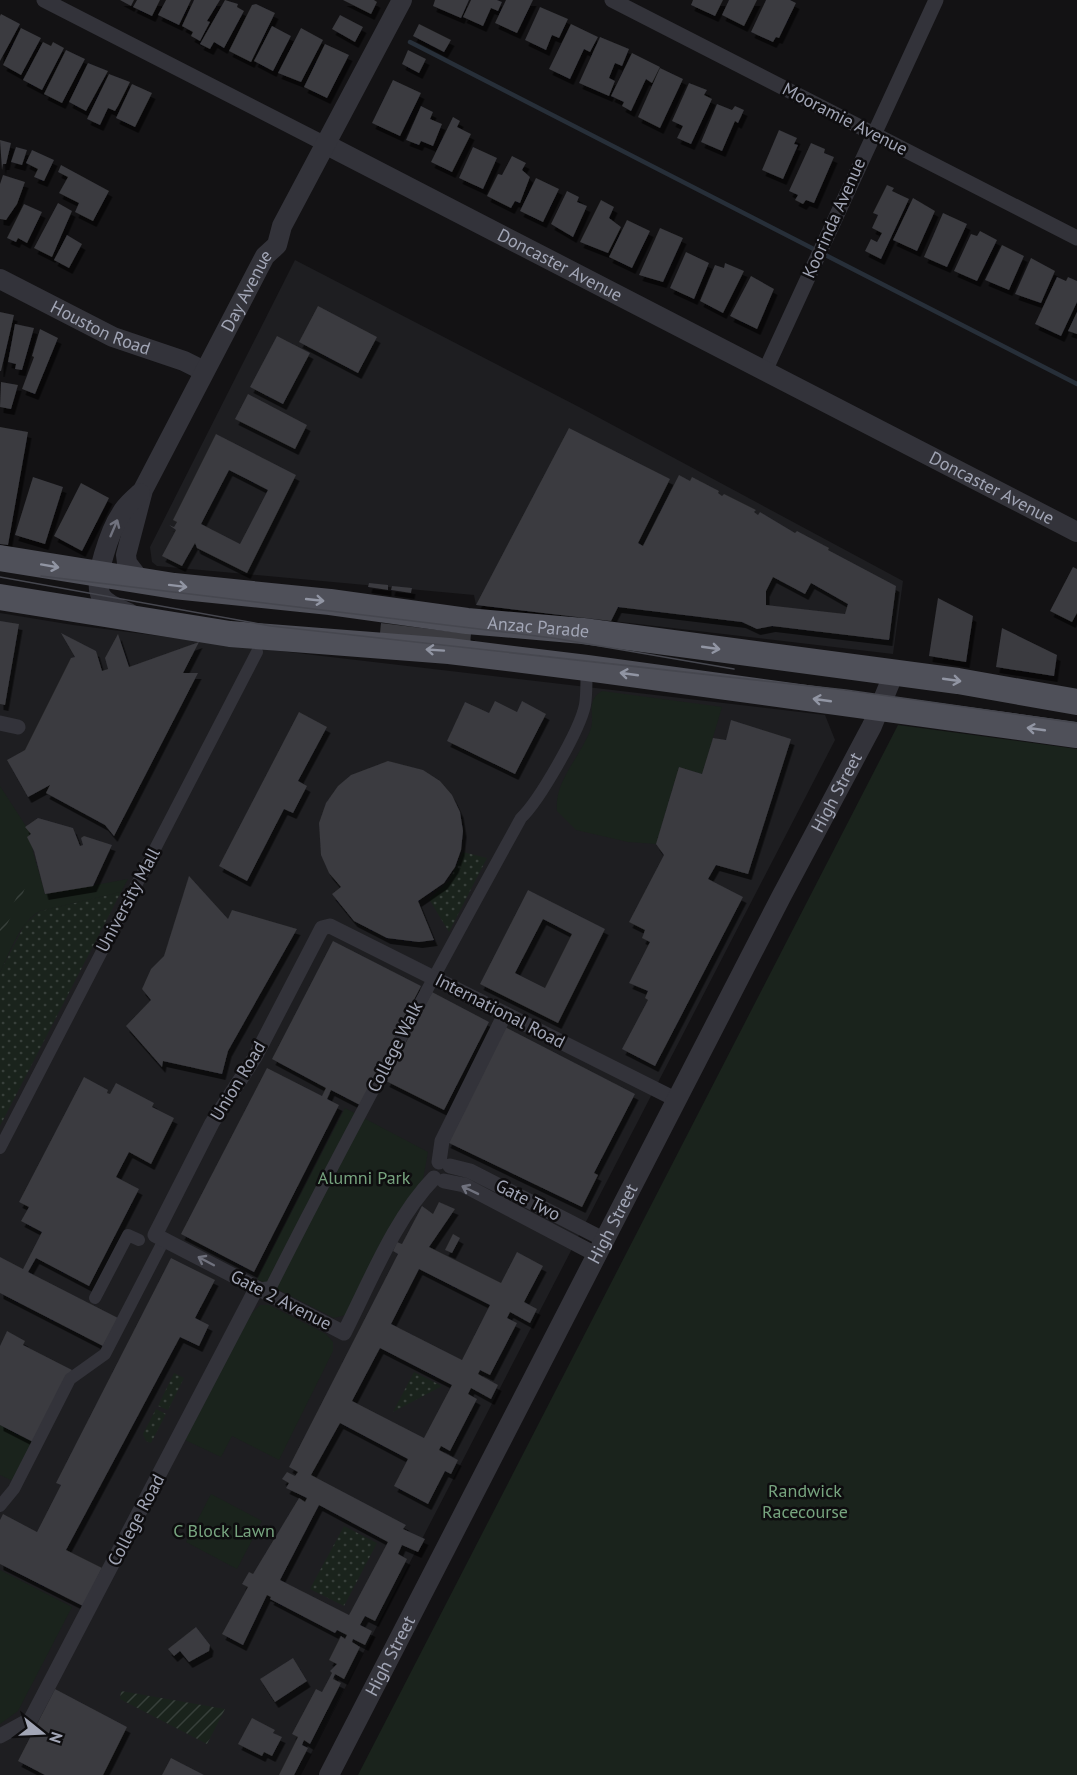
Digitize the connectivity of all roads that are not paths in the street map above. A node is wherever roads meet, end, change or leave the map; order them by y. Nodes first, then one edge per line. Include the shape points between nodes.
1 (44, 0) edge
2 (402, 0) edge
3 (612, 0) edge
4 (936, 0) edge
5 (873, 134) junction
6 (327, 144) junction
7 (1077, 238) edge
8 (0, 279) edge
9 (204, 371) junction
10 (765, 372) junction
11 (143, 490) junction
12 (1077, 531) edge
13 (0, 558) edge
14 (99, 575) junction
15 (140, 580) junction
16 (0, 597) edge
17 (151, 622) junction
18 (257, 652) dead end
19 (587, 668) junction
20 (894, 672) junction
21 (1077, 702) edge
22 (880, 707) junction
23 (0, 723) edge
24 (18, 727) dead end
25 (1077, 735) edge
26 (322, 928) joint
27 (434, 978) junction
28 (506, 1014) junction
29 (677, 1100) junction
30 (0, 1148) edge
31 (445, 1164) junction
32 (439, 1180) junction
33 (152, 1242) junction
34 (601, 1247) junction
35 (256, 1289) junction
36 (95, 1298) dead end
37 (0, 1506) edge
38 (0, 1736) edge
39 (329, 1775) edge

1 - 6 street, Doncaster Avenue
2 - 6 street, Day Avenue
3 - 5 street, Mooramie Avenue
4 - 5 street, Koorinda Avenue
5 - 7 street, Mooramie Avenue
5 - 10 street, Koorinda Avenue
6 - 9 street, Day Avenue via 282,226 278,245 265,256
6 - 10 street, Doncaster Avenue
8 - 9 street, Houston Road via 113,337
9 - 11 street, Day Avenue
10 - 12 street, Doncaster Avenue
14 -> 11 street, Day Avenue via 114,526
11 - 15 street, Day Avenue via 126,555 127,564
13 -> 14 main road, Anzac Parade
14 - 15 main road, Anzac Parade
14 - 17 street via 101,596 109,604
15 -> 20 main road, Anzac Parade via 467,621 583,631
16 - 17 main road, Anzac Parade
19 -> 17 main road, Anzac Parade via 449,651 267,638
18 - 30 street, University Mall
22 -> 19 main road, Anzac Parade
19 - 27 street, College Walk via 585,707 576,729 532,807 521,818
20 -> 21 main road, Anzac Parade
20 - 22 street, High Street
25 -> 22 main road, Anzac Parade
22 - 29 street, High Street
23 - 24 street
26 - 27 street, International Road via 330,926
26 - 33 street, Union Road via 255,1057 212,1123
27 - 28 street, International Road
27 - 35 street, College Walk via 358,1115 271,1287
28 - 29 street, International Road
28 - 31 street via 442,1141
29 - 34 street, High Street
31 - 32 street via 432,1168
31 - 34 street, Gate Two via 470,1171
34 -> 32 street via 464,1185
32 - 35 street, Gate 2 Avenue via 418,1194 344,1333
35 -> 33 street, Gate 2 Avenue
33 - 36 street via 128,1235
33 - 37 street via 105,1354 70,1380 14,1489
34 - 39 street, High Street
35 - 38 street, College Road via 31,1719

